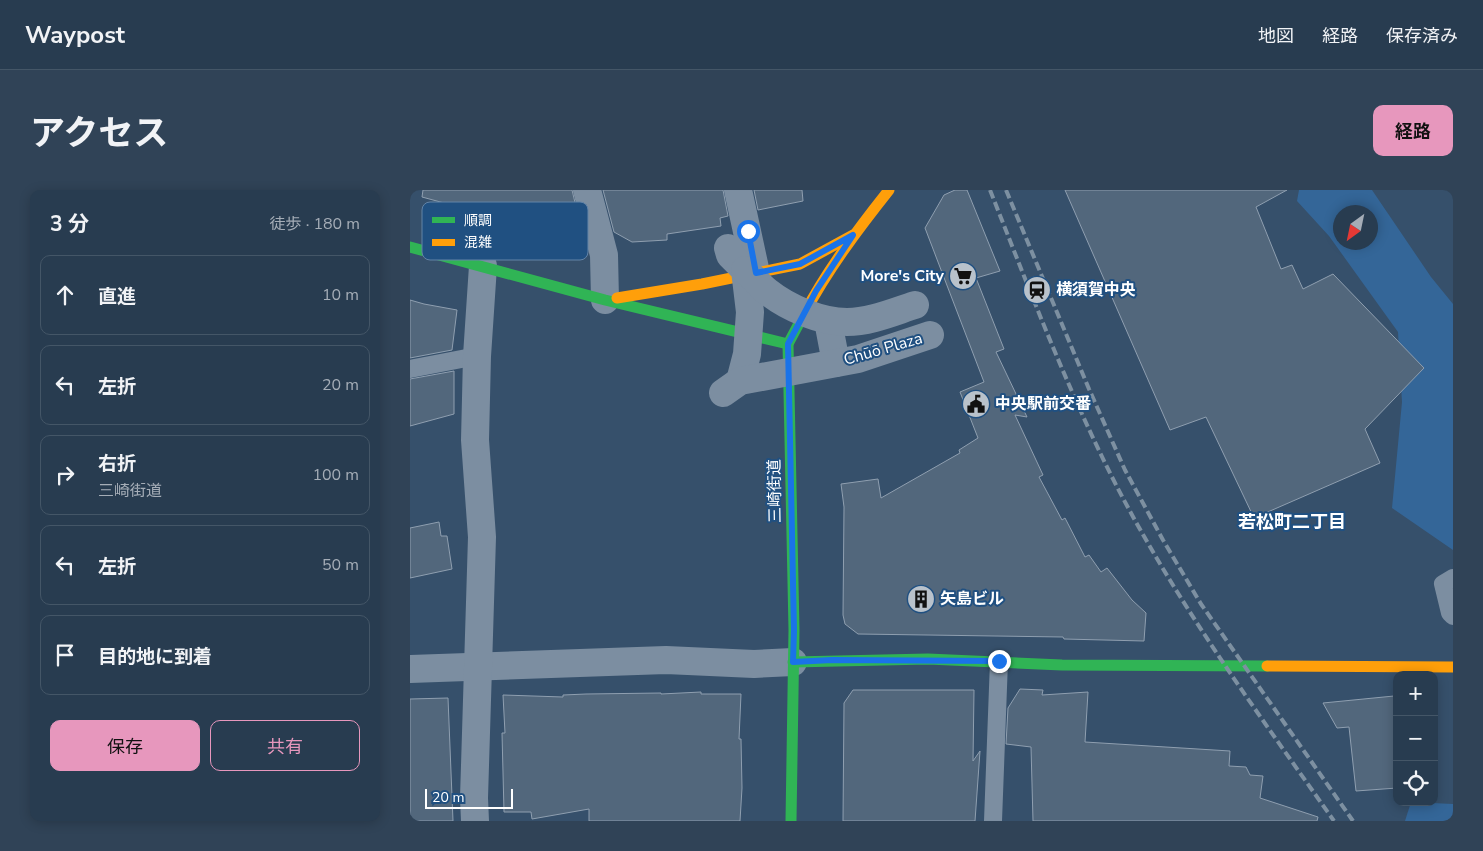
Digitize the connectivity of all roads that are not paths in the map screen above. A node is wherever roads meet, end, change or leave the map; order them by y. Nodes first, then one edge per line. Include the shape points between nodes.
1 (587, 190) edge
2 (738, 190) edge
3 (888, 190) edge
4 (853, 235) junction
5 (728, 248) dead end
6 (460, 260) edge
7 (483, 266) junction
8 (751, 272) junction
9 (605, 300) junction
10 (915, 305) dead end
11 (828, 321) junction
12 (930, 335) dead end
13 (788, 344) junction
14 (477, 356) junction
15 (836, 362) junction
16 (410, 369) edge
17 (1453, 578) edge
18 (1453, 616) edge
19 (999, 661) junction
20 (793, 662) junction
21 (1453, 667) edge
22 (478, 668) junction
23 (410, 669) edge
24 (475, 821) edge
25 (791, 821) edge
26 (992, 821) edge

1 - 9 street via 604,254
2 - 8 street
3 - 4 street, 三崎街道
4 - 8 street via 800,264
4 - 13 street, 三崎街道 via 816,291
5 - 8 street, Chūō Plaza, bridge via 730,255
6 - 7 street
7 - 9 street
7 - 14 street
8 - 9 street
8 - 11 street, Chūō Plaza, bridge via 768,292 799,310
8 - 15 street, Chūō Plaza, bridge via 747,354 731,387
9 - 13 street
10 - 11 street, Chūō Plaza, bridge via 878,317 849,322
11 - 15 street, Chūō Plaza
12 - 15 street, Chūō Plaza, bridge via 858,359
13 - 20 street, 三崎街道
14 - 16 lane
14 - 22 street via 475,440 482,537
17 - 18 lane via 1443,584
19 - 20 street
19 - 21 street via 1062,666
19 - 26 lane
20 - 22 street via 754,664 666,660
20 - 25 street, 三崎街道
22 - 23 street
22 - 24 street

